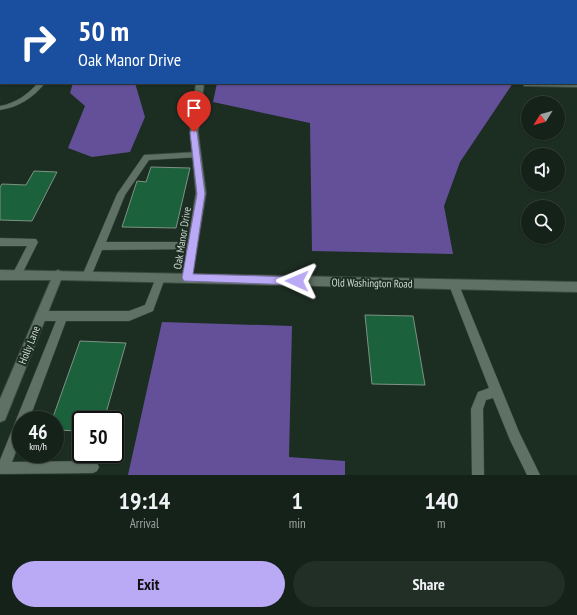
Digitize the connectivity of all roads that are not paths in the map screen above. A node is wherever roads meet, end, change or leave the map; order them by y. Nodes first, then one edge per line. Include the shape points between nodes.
1 (41, 84) edge
2 (200, 84) edge
3 (527, 84) edge
4 (577, 85) edge
5 (0, 108) edge
6 (197, 155) junction
7 (0, 242) edge
8 (100, 246) junction
9 (192, 246) junction
10 (0, 275) edge
11 (17, 275) junction
12 (58, 275) junction
13 (88, 276) junction
14 (160, 278) junction
15 (187, 278) junction
16 (454, 285) junction
17 (577, 286) edge
18 (41, 316) junction
19 (63, 316) junction
20 (496, 391) junction
21 (26, 411) edge
22 (0, 415) edge
23 (12, 444) edge
24 (93, 467) dead end
25 (1, 468) edge
26 (478, 475) edge
27 (534, 475) edge

1 - 5 lane via 21,102
2 - 6 main road, Oak Manor Drive via 194,132
3 - 4 main road
6 - 8 lane via 147,157 121,194
6 - 9 main road, Oak Manor Drive via 201,194
7 - 11 lane via 33,242
8 - 9 lane
8 - 13 lane
9 - 15 main road, Oak Manor Drive
10 - 11 main road, Old Washington Road
11 - 12 main road, Old Washington Road
12 - 13 main road, Old Washington Road
12 - 18 main road, Holly Lane
13 - 14 main road, Old Washington Road
14 - 15 main road, Old Washington Road
14 - 19 lane via 149,308 130,316
15 - 16 main road, Old Washington Road
16 - 17 main road, Old Washington Road
16 - 20 lane
18 - 19 lane
18 - 22 main road, Holly Lane
19 - 21 lane
20 - 26 lane via 482,396 477,408
20 - 27 lane
23 - 25 lane
24 - 25 lane

